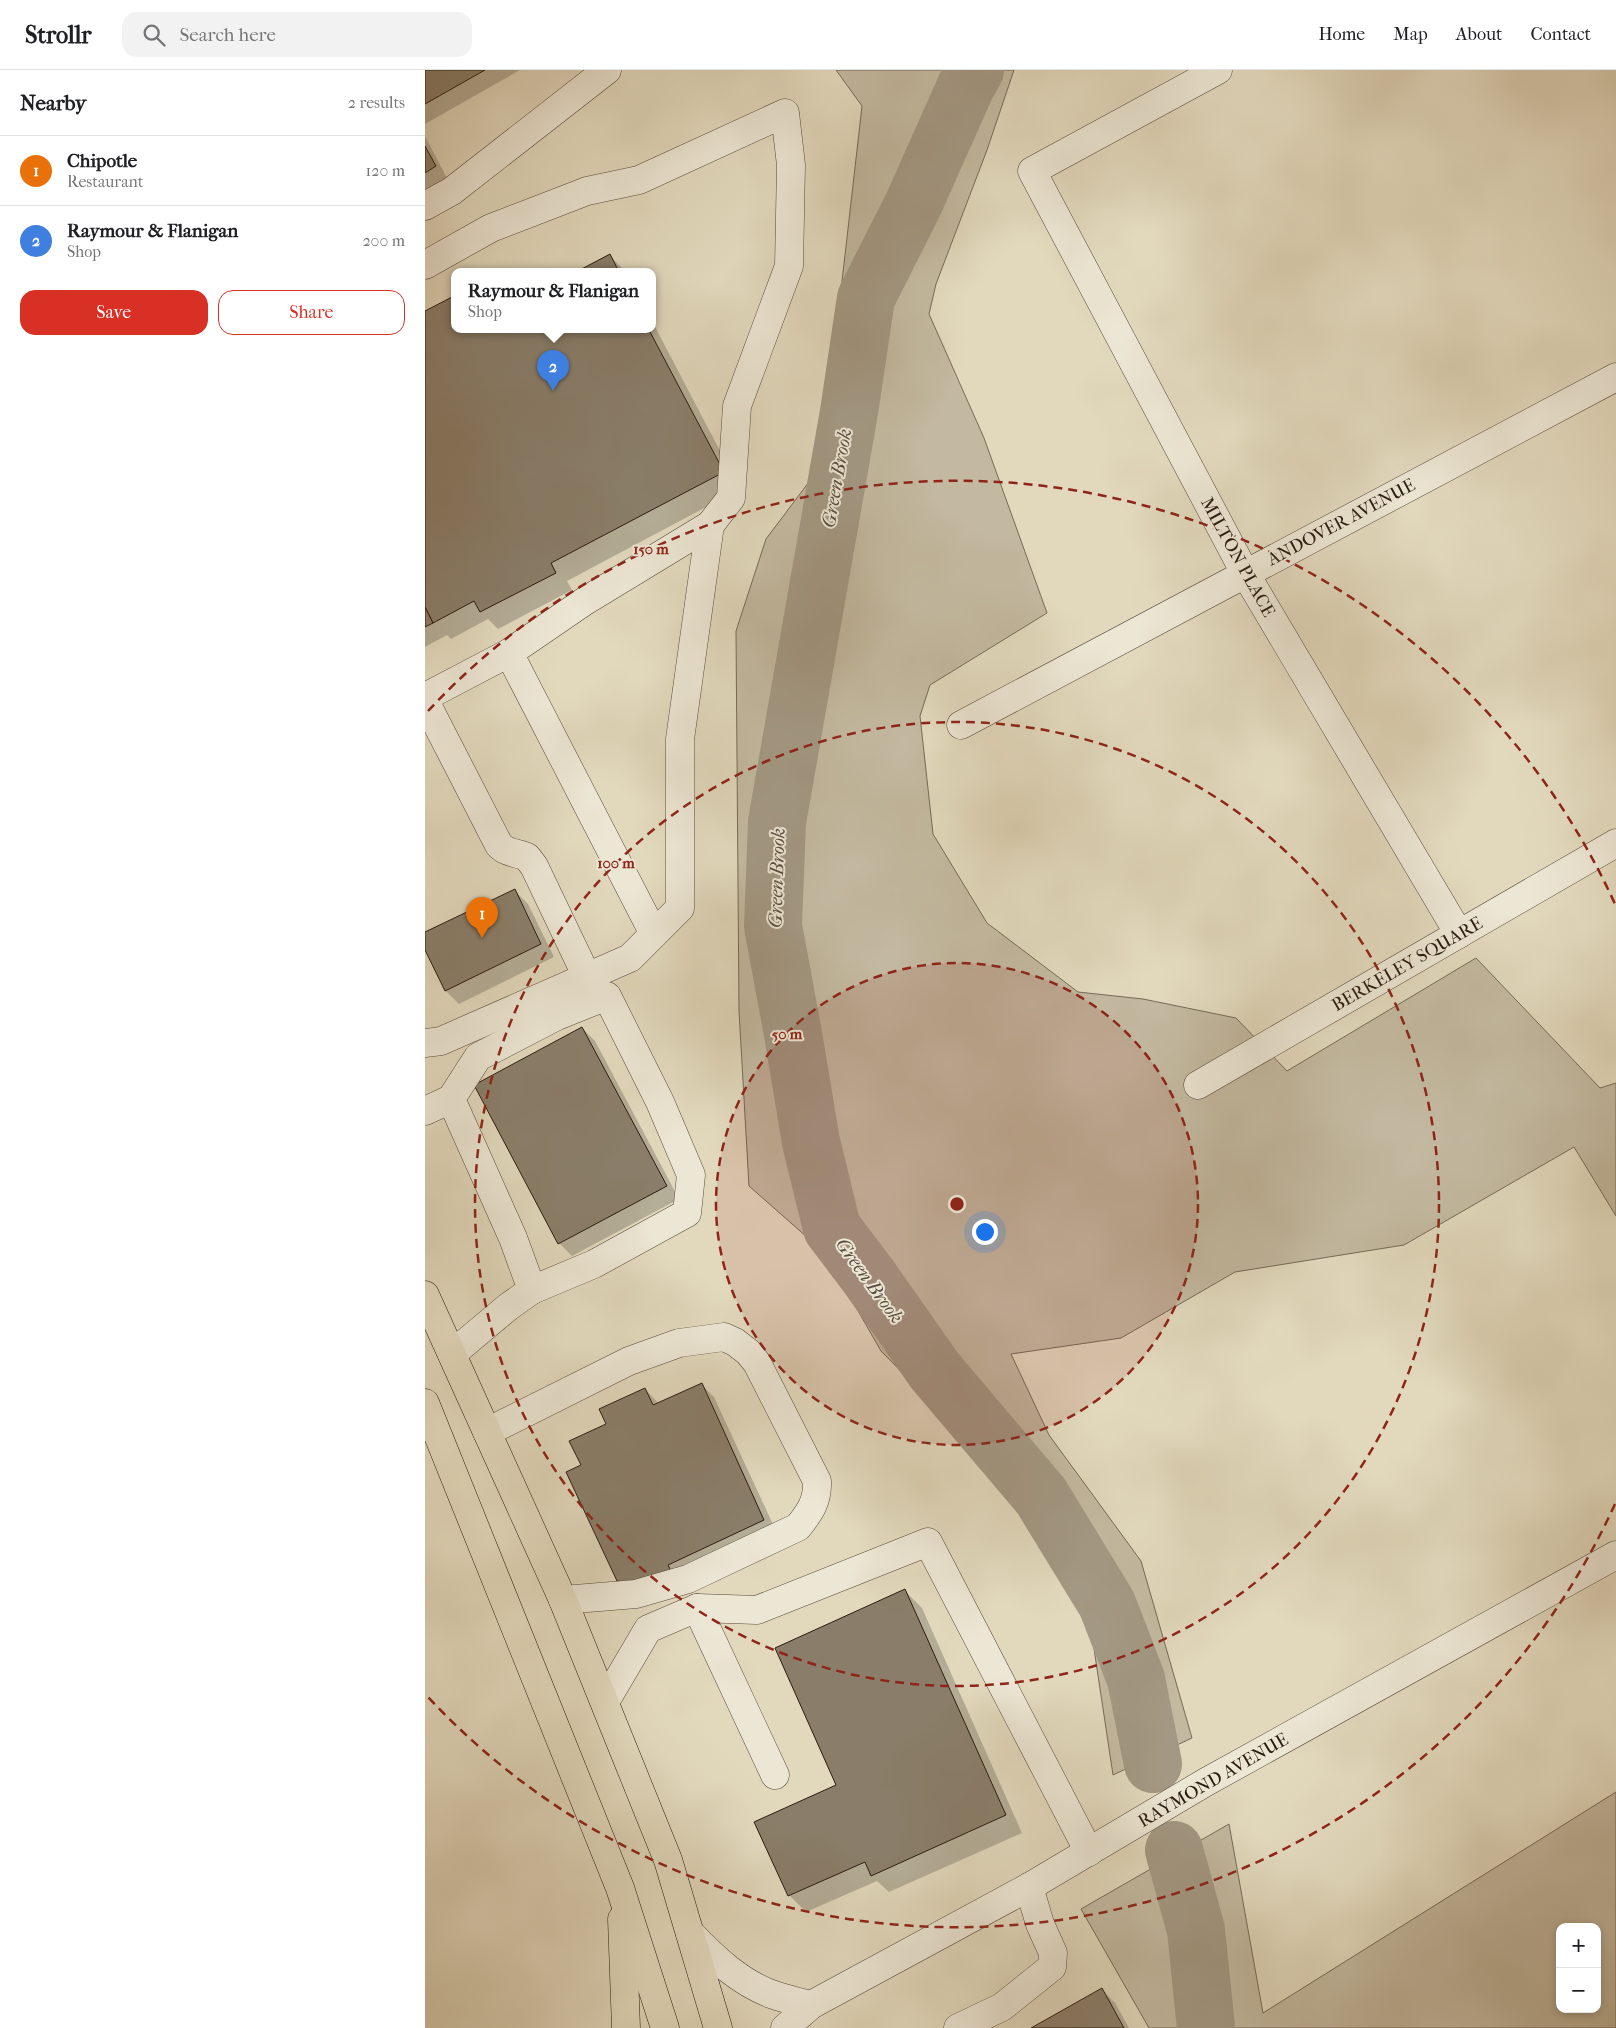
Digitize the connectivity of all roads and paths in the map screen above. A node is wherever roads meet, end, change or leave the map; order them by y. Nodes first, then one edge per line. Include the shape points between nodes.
1 (607, 70) edge
2 (1218, 70) edge
3 (425, 206) edge
4 (425, 265) edge
5 (1616, 377) edge
6 (710, 525) junction
7 (1245, 573) junction
8 (509, 653) junction
9 (425, 699) edge
10 (961, 725) dead end
11 (1616, 843) edge
12 (654, 934) junction
13 (1459, 934) junction
14 (587, 977) junction
15 (425, 1043) edge
16 (1198, 1085) dead end
17 (451, 1099) junction
18 (425, 1110) edge
19 (532, 1290) junction
20 (425, 1295) edge
21 (452, 1354) junction
22 (425, 1403) edge
23 (487, 1432) junction
24 (1616, 1555) edge
25 (563, 1600) junction
26 (697, 1608) junction
27 (605, 1702) junction
28 (775, 1775) dead end
29 (1089, 1852) junction
30 (621, 1888) junction
31 (1029, 1888) junction
32 (690, 1934) junction
33 (811, 2005) junction
34 (626, 2028) edge
35 (665, 2028) edge
36 (718, 2028) edge
37 (785, 2028) edge
38 (958, 2028) edge

1 - 3 street via 452,191
2 - 7 street, MILTON PLACE via 1032,171
4 - 6 street via 491,228 587,191 639,180 785,113 791,165 789,266 737,406 731,498
5 - 7 street, ANDOVER AVENUE
6 - 8 street via 585,601
6 - 12 street via 680,739 680,908
7 - 10 street, ANDOVER AVENUE
7 - 13 street, MILTON PLACE
8 - 9 street
8 - 12 street
9 - 14 street via 499,845 527,857 534,866
11 - 13 street, BERKELEY SQUARE
12 - 14 street via 630,958
13 - 16 street, BERKELEY SQUARE
14 - 15 street via 441,1040
17 - 18 street
17 - 19 street via 513,1238
17 - 19 street via 478,1057 557,1016 607,996 660,1102 691,1175 687,1213 594,1264
19 - 21 street
20 - 21 highway
21 - 23 highway
22 - 30 highway
23 - 25 highway
23 - 25 street via 629,1361 679,1343 724,1338 735,1342 757,1363 817,1481 818,1495 798,1527 688,1579 637,1594
24 - 29 street, RAYMOND AVENUE via 1206,1782
25 - 27 highway
26 - 27 street via 648,1629
26 - 28 street
26 - 29 street via 757,1610 929,1542
27 - 32 highway via 668,1860
29 - 31 street, RAYMOND AVENUE
30 - 34 highway
30 - 35 highway
31 - 33 street, RAYMOND AVENUE
31 - 38 street via 1053,1953 1052,1967 1002,2007
32 - 33 street via 717,1961 748,1982 773,1995
32 - 36 highway
33 - 37 street, RAYMOND AVENUE

